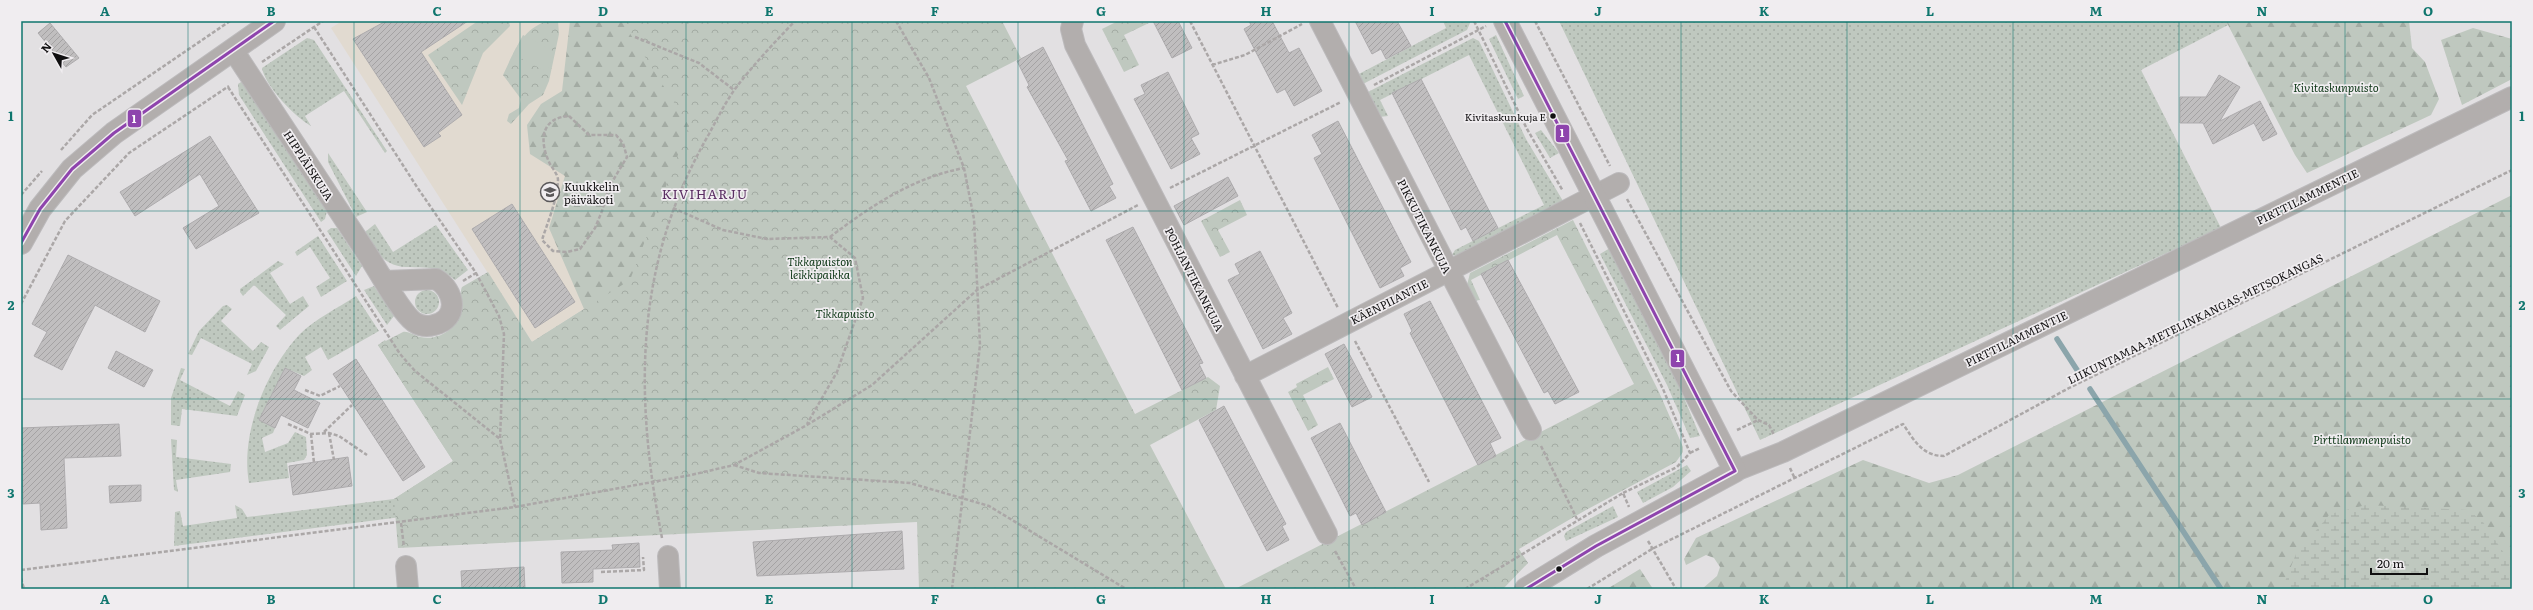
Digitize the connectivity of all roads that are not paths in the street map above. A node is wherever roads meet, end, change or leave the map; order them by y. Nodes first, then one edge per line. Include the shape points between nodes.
1 (274, 21) edge
2 (1073, 21) edge
3 (1320, 21) edge
4 (1505, 21) edge
5 (233, 50) junction
6 (2512, 97) edge
7 (1619, 183) road end
8 (1596, 195) junction
9 (21, 243) edge
10 (1449, 271) junction
11 (385, 281) dead end
12 (1245, 376) junction
13 (1531, 430) road end
14 (1735, 471) junction
15 (1327, 534) road end
16 (668, 556) road end
17 (406, 566) road end
18 (408, 589) edge
19 (670, 589) edge
20 (1526, 589) edge

1 - 5 street
2 - 12 street, POHJANTIKANKUJA via 1071,29 1075,45
3 - 10 street, PIKKUTIKANKUJA
4 - 8 street
5 - 9 street via 114,133 72,169 40,209
5 - 11 street, HIPPIÄISKUJA
6 - 14 street, PIRTTILAMMENTIE via 1783,452
7 - 8 street, KÄENPIIANTIE
8 - 10 street, KÄENPIIANTIE
8 - 14 street
10 - 12 street, KÄENPIIANTIE
10 - 13 street, PIKKUTIKANKUJA
12 - 15 street, POHJANTIKANKUJA
14 - 20 street, PIRTTILAMMENTIE via 1596,546
16 - 19 street
17 - 18 street

